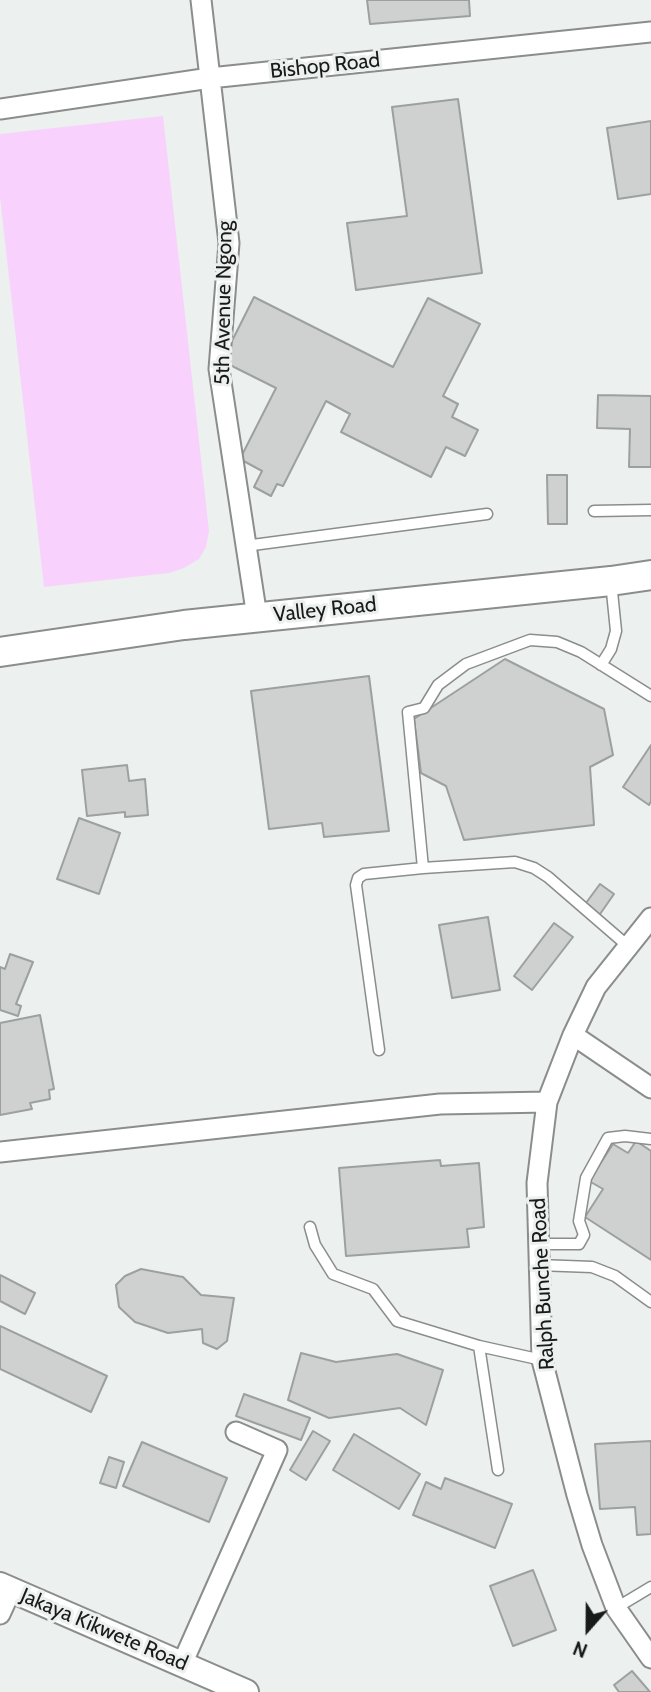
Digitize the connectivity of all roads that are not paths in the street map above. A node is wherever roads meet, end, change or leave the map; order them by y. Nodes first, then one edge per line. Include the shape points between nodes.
1 (201, 0) edge
2 (651, 32) edge
3 (210, 78) junction
4 (0, 109) edge
5 (651, 510) edge
6 (594, 511) dead end
7 (486, 514) dead end
8 (244, 546) junction
9 (651, 575) edge
10 (611, 581) junction
11 (255, 611) junction
12 (0, 652) edge
13 (601, 665) junction
14 (651, 695) edge
15 (424, 868) junction
16 (651, 918) edge
17 (629, 947) junction
18 (573, 1035) junction
19 (379, 1050) dead end
20 (651, 1088) edge
21 (547, 1102) junction
22 (651, 1139) edge
23 (0, 1153) edge
24 (310, 1227) dead end
25 (539, 1244) junction
26 (538, 1265) junction
27 (651, 1302) edge
28 (479, 1346) junction
29 (542, 1360) junction
30 (236, 1432) dead end
31 (498, 1471) dead end
32 (651, 1587) edge
33 (5, 1588) edge
34 (616, 1608) junction
35 (0, 1614) edge
36 (651, 1658) edge
37 (182, 1664) junction
38 (246, 1692) edge

1 - 3 street, 5th Avenue Ngong
2 - 3 street, Bishop Road
3 - 4 street, Bishop Road
3 - 8 street, 5th Avenue Ngong via 229,243 219,369
5 - 6 lane
7 - 8 lane
8 - 11 street, 5th Avenue Ngong
9 - 10 main road, Valley Road
10 - 11 main road, Valley Road
10 - 13 lane via 616,631
11 - 12 main road, Valley Road
13 - 14 lane
13 - 15 lane via 557,642 530,640 466,664 438,685 424,708 408,712
15 - 17 lane via 514,862 534,868
15 - 19 lane via 364,874 356,885
16 - 17 street, Ralph Bunche Road
17 - 18 street, Ralph Bunche Road via 596,987
18 - 20 street
18 - 21 street, Ralph Bunche Road
21 - 23 street via 440,1104
21 - 25 street, Ralph Bunche Road via 537,1183
22 - 25 lane via 608,1138 586,1178 579,1221 584,1235 579,1244
24 - 28 lane via 333,1274 373,1289 397,1321
25 - 26 street, Ralph Bunche Road
26 - 27 lane via 592,1267 615,1276
26 - 29 street, Ralph Bunche Road
28 - 29 lane
28 - 31 lane
29 - 34 street, Ralph Bunche Road via 576,1495
30 - 37 street via 277,1450
32 - 34 lane
33 - 35 street
33 - 37 street, Jakaya Kikwete Road
34 - 36 street, Ralph Bunche Road
37 - 38 street, Jakaya Kikwete Road

